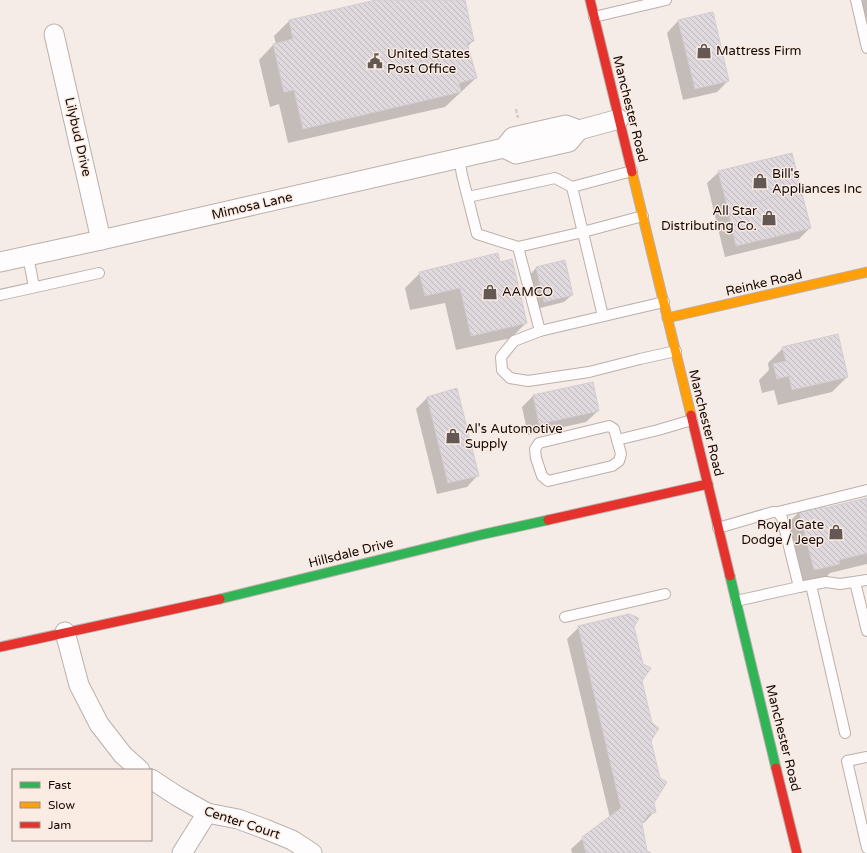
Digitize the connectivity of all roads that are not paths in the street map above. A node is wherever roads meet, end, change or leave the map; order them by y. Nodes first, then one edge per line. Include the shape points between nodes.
1 (590, 0) edge
2 (663, 0) edge
3 (856, 0) edge
4 (594, 17) junction
5 (54, 34) dead end
6 (867, 48) edge
7 (619, 119) junction
8 (459, 158) junction
9 (632, 171) junction
10 (572, 187) junction
11 (468, 198) junction
12 (643, 216) junction
13 (583, 232) junction
14 (101, 240) junction
15 (518, 247) junction
16 (28, 256) junction
17 (0, 262) edge
18 (867, 272) edge
19 (99, 273) dead end
20 (34, 287) junction
21 (0, 295) edge
22 (664, 302) junction
23 (603, 316) junction
24 (667, 318) junction
25 (540, 331) junction
26 (676, 351) junction
27 (692, 420) junction
28 (617, 440) junction
29 (708, 484) junction
30 (867, 490) edge
31 (778, 512) junction
32 (718, 528) junction
33 (867, 580) edge
34 (855, 582) junction
35 (811, 585) junction
36 (799, 587) junction
37 (665, 594) dead end
38 (736, 600) junction
39 (566, 617) dead end
40 (867, 631) edge
41 (65, 632) junction
42 (0, 647) edge
43 (845, 733) dead end
44 (867, 757) edge
45 (139, 769) edge
46 (152, 780) edge
47 (207, 813) junction
48 (867, 848) edge
49 (182, 853) edge
50 (312, 853) edge
51 (797, 853) edge

1 - 4 main road, Manchester Road
2 - 4 lane
3 - 6 lane
4 - 7 main road, Manchester Road
5 - 14 street, Lilybud Drive
7 - 8 street, Mimosa Lane via 579,130 569,142 516,154 504,148
7 - 9 main road, Manchester Road
8 - 11 lane
8 - 14 street, Mimosa Lane
9 - 10 lane
9 - 12 main road, Manchester Road
10 - 11 lane via 555,178
10 - 13 lane
11 - 15 lane via 477,234
12 - 13 lane
12 - 22 main road, Manchester Road
13 - 15 lane
13 - 23 lane
14 - 16 street, Mimosa Lane
15 - 25 lane
16 - 17 street, Mimosa Lane
16 - 20 lane
18 - 24 main road, Reinke Road
19 - 20 lane
20 - 21 lane
22 - 23 lane
22 - 24 main road, Manchester Road
23 - 25 lane
24 - 26 main road, Manchester Road
25 - 26 lane via 514,341 502,357 502,370 510,378 528,381 589,372
26 - 27 main road, Manchester Road
27 - 28 lane
27 - 29 main road, Manchester Road
28 - 28 lane via 614,429 609,426 538,443 535,449 536,458 542,476 548,481 612,466 619,461 621,454
29 - 32 main road, Manchester Road
29 - 41 main road, Hillsdale Drive via 480,535 249,592
30 - 31 lane
31 - 32 lane
31 - 36 lane via 782,518
32 - 38 main road, Manchester Road
33 - 34 lane
34 - 35 lane
34 - 40 lane
35 - 36 lane
35 - 43 lane
36 - 38 lane
37 - 39 lane
38 - 51 main road, Manchester Road
41 - 42 main road, Hillsdale Drive
41 - 45 street via 79,685 100,724 123,755
44 - 48 lane via 847,762
46 - 47 street, Center Court
47 - 49 street
47 - 50 street, Center Court via 238,819 265,829 292,840

